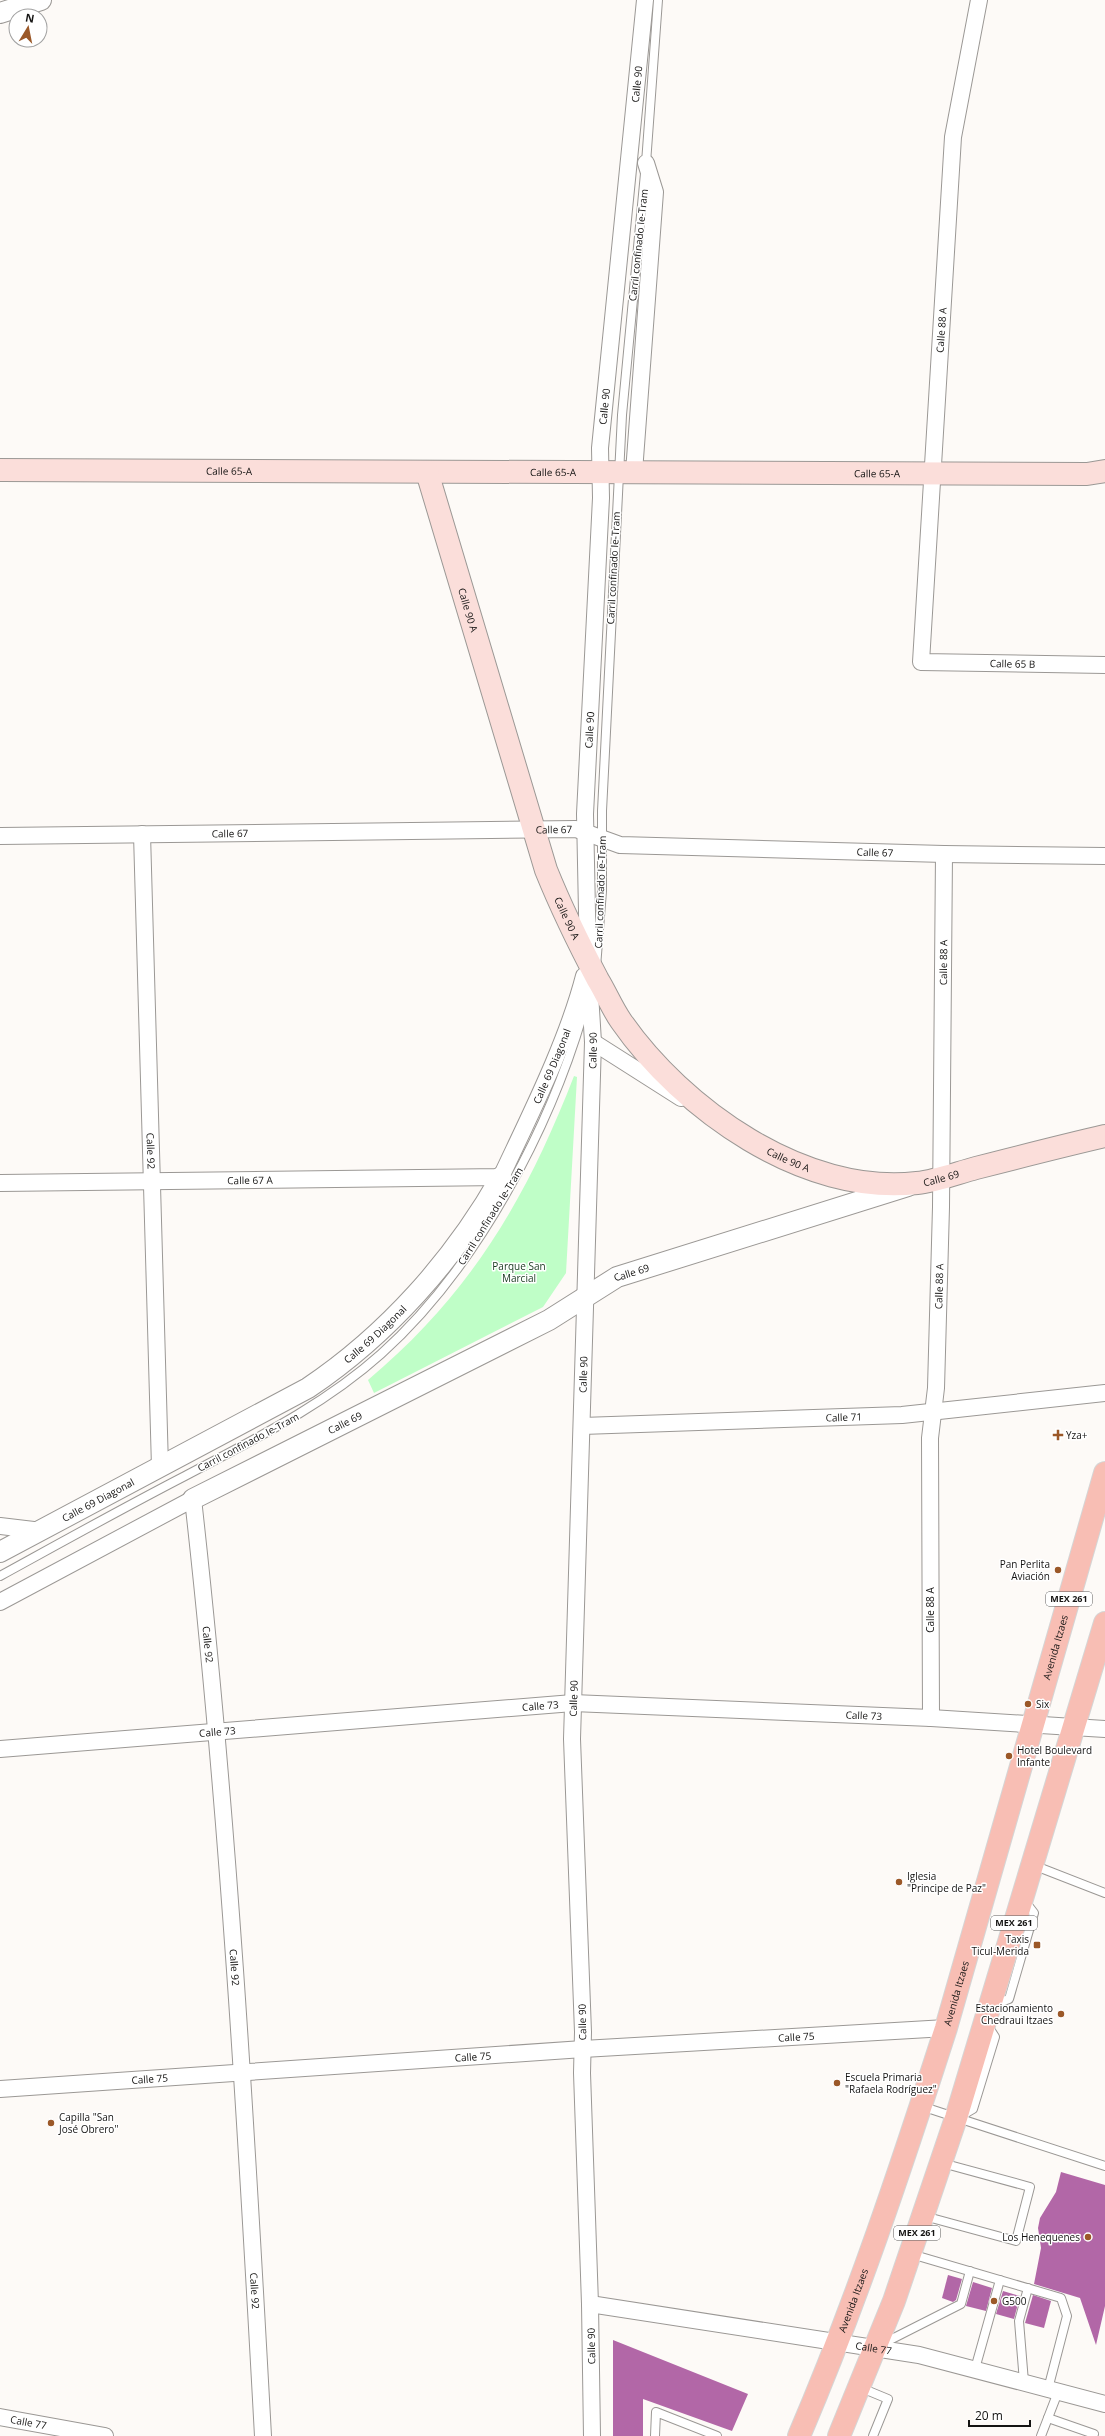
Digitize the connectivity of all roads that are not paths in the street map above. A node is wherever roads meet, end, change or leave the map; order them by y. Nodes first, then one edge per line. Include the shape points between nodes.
1 (41, 0) edge
2 (645, 0) edge
3 (658, 0) edge
4 (979, 0) edge
5 (0, 13) edge
6 (646, 163) joint
7 (0, 470) edge
8 (1105, 471) edge
9 (427, 472) junction
10 (618, 472) junction
11 (932, 474) junction
12 (921, 662) joint
13 (1105, 665) edge
14 (534, 828) junction
15 (580, 830) junction
16 (142, 834) junction
17 (0, 836) edge
18 (602, 838) junction
19 (944, 854) junction
20 (1105, 856) edge
21 (591, 974) junction
22 (593, 1042) junction
23 (734, 1131) junction
24 (1105, 1136) edge
25 (501, 1177) junction
26 (941, 1178) junction
27 (152, 1181) junction
28 (0, 1183) edge
29 (917, 1183) junction
30 (586, 1299) junction
31 (1105, 1393) edge
32 (933, 1412) junction
33 (582, 1426) junction
34 (160, 1467) junction
35 (1105, 1473) edge
36 (193, 1499) junction
37 (0, 1526) edge
38 (42, 1531) junction
39 (0, 1552) edge
40 (0, 1576) edge
41 (0, 1602) edge
42 (1105, 1623) edge
43 (574, 1703) junction
44 (931, 1718) junction
45 (1034, 1726) junction
46 (1072, 1727) junction
47 (1105, 1729) edge
48 (218, 1732) junction
49 (0, 1748) edge
50 (1032, 1864) junction
51 (1105, 1893) edge
52 (946, 2028) junction
53 (583, 2049) junction
54 (243, 2072) junction
55 (0, 2089) edge
56 (921, 2106) junction
57 (956, 2118) junction
58 (941, 2163) junction
59 (1105, 2166) edge
60 (923, 2216) junction
61 (910, 2254) junction
62 (970, 2271) junction
63 (1000, 2280) junction
64 (1028, 2288) junction
65 (590, 2304) junction
66 (837, 2342) junction
67 (875, 2347) junction
68 (975, 2369) junction
69 (1024, 2382) junction
70 (859, 2387) junction
71 (1053, 2390) junction
72 (1105, 2403) edge
73 (0, 2417) edge
74 (1048, 2418) junction
75 (105, 2436) edge
76 (263, 2436) edge
77 (592, 2436) edge
78 (655, 2436) edge
79 (717, 2436) edge
80 (799, 2436) edge
81 (839, 2436) edge
82 (873, 2436) edge
83 (1041, 2436) edge
84 (1093, 2436) edge

1 - 5 street
2 - 10 street, Calle 90 via 600,448
3 - 6 lane
4 - 11 street, Calle 88 A via 953,138
6 - 10 street, Calle 90 via 655,192
7 - 9 main road, Calle 65-A
8 - 11 main road, Calle 65-A via 1087,474
9 - 10 main road, Calle 65-A
9 - 14 main road, Calle 90 A
10 - 11 main road, Calle 65-A
10 - 15 street, Calle 90 via 601,498 585,814
10 - 18 lane, Carril confinado Ie-Tram
11 - 12 street, Calle 88 A
12 - 13 street, Calle 65 B
14 - 15 street, Calle 67
14 - 16 street, Calle 67
14 - 21 main road, Calle 90 A via 546,870
15 - 18 street, Calle 67
15 - 21 street, Calle 90
16 - 17 street, Calle 67
16 - 27 street, Calle 92
18 - 19 street, Calle 67 via 620,845
18 - 21 lane, Carril confinado Ie-Tram via 600,928
19 - 20 street, Calle 67
19 - 26 street, Calle 88 A
21 - 22 street, Calle 90
21 - 23 main road, Calle 90 A via 633,1038 683,1089
21 - 25 street, Calle 69 Diagonal
21 - 40 lane, Carril confinado Ie-Tram via 576,1035 520,1169 450,1280 401,1335 360,1372 306,1410
22 - 23 street
22 - 30 street, Calle 90
23 - 29 main road, Calle 90 A via 762,1148 812,1170 875,1182
24 - 26 main road, Calle 69
25 - 27 street, Calle 67 A
25 - 34 street, Calle 69 Diagonal via 480,1213 427,1281 361,1349 308,1388
26 - 29 main road, Calle 69
26 - 32 street, Calle 88 A via 936,1388
27 - 28 street, Calle 67 A
27 - 34 street, Calle 92
29 - 30 street, Calle 69 via 618,1278
30 - 33 street, Calle 90
30 - 36 street, Calle 69
31 - 32 street, Calle 71
32 - 33 street, Calle 71
32 - 44 street, Calle 88 A via 930,1438
33 - 43 street, Calle 90
34 - 38 street, Calle 69 Diagonal
35 - 45 main road, Avenida Itzaes / MEX 261
36 - 41 street
36 - 48 street, Calle 92
37 - 38 street
38 - 39 street, Calle 69 Diagonal
42 - 46 main road, MEX 261
43 - 44 street, Calle 73
43 - 48 street, Calle 73
43 - 53 street, Calle 90 via 572,1739
44 - 45 street, Calle 73
45 - 46 street, Calle 73
45 - 52 main road, Avenida Itzaes / MEX 261
46 - 47 street, Calle 73
46 - 50 main road, MEX 261
48 - 49 street, Calle 73
48 - 54 street, Calle 92
50 - 51 lane
50 - 57 main road, MEX 261
52 - 53 street, Calle 75
52 - 56 main road, Avenida Itzaes / MEX 261
53 - 54 street, Calle 75
53 - 65 street, Calle 90
54 - 55 street, Calle 75
54 - 76 street, Calle 92
56 - 57 lane
56 - 66 main road, Avenida Itzaes / MEX 261
57 - 58 main road, MEX 261
57 - 59 lane
58 - 60 main road, MEX 261
58 - 60 lane via 1030,2187 1016,2241
60 - 61 main road, MEX 261
61 - 62 lane
61 - 67 main road, MEX 261
62 - 63 lane
62 - 67 lane via 962,2304
63 - 64 lane
63 - 68 lane
64 - 69 lane via 1019,2321
64 - 71 lane via 1061,2298 1067,2316
65 - 66 street, Calle 77
65 - 77 street, Calle 90
66 - 67 street, Calle 77
66 - 80 main road, Avenida Itzaes / MEX 261
67 - 68 street, Calle 77 via 919,2354
67 - 70 main road, MEX 261
68 - 69 street, Calle 77
69 - 71 street, Calle 77
70 - 81 main road, MEX 261
70 - 82 lane via 888,2399
71 - 72 street, Calle 77
71 - 74 lane
73 - 75 street, Calle 77
74 - 83 lane
74 - 84 lane via 1094,2434
78 - 79 lane via 656,2412

